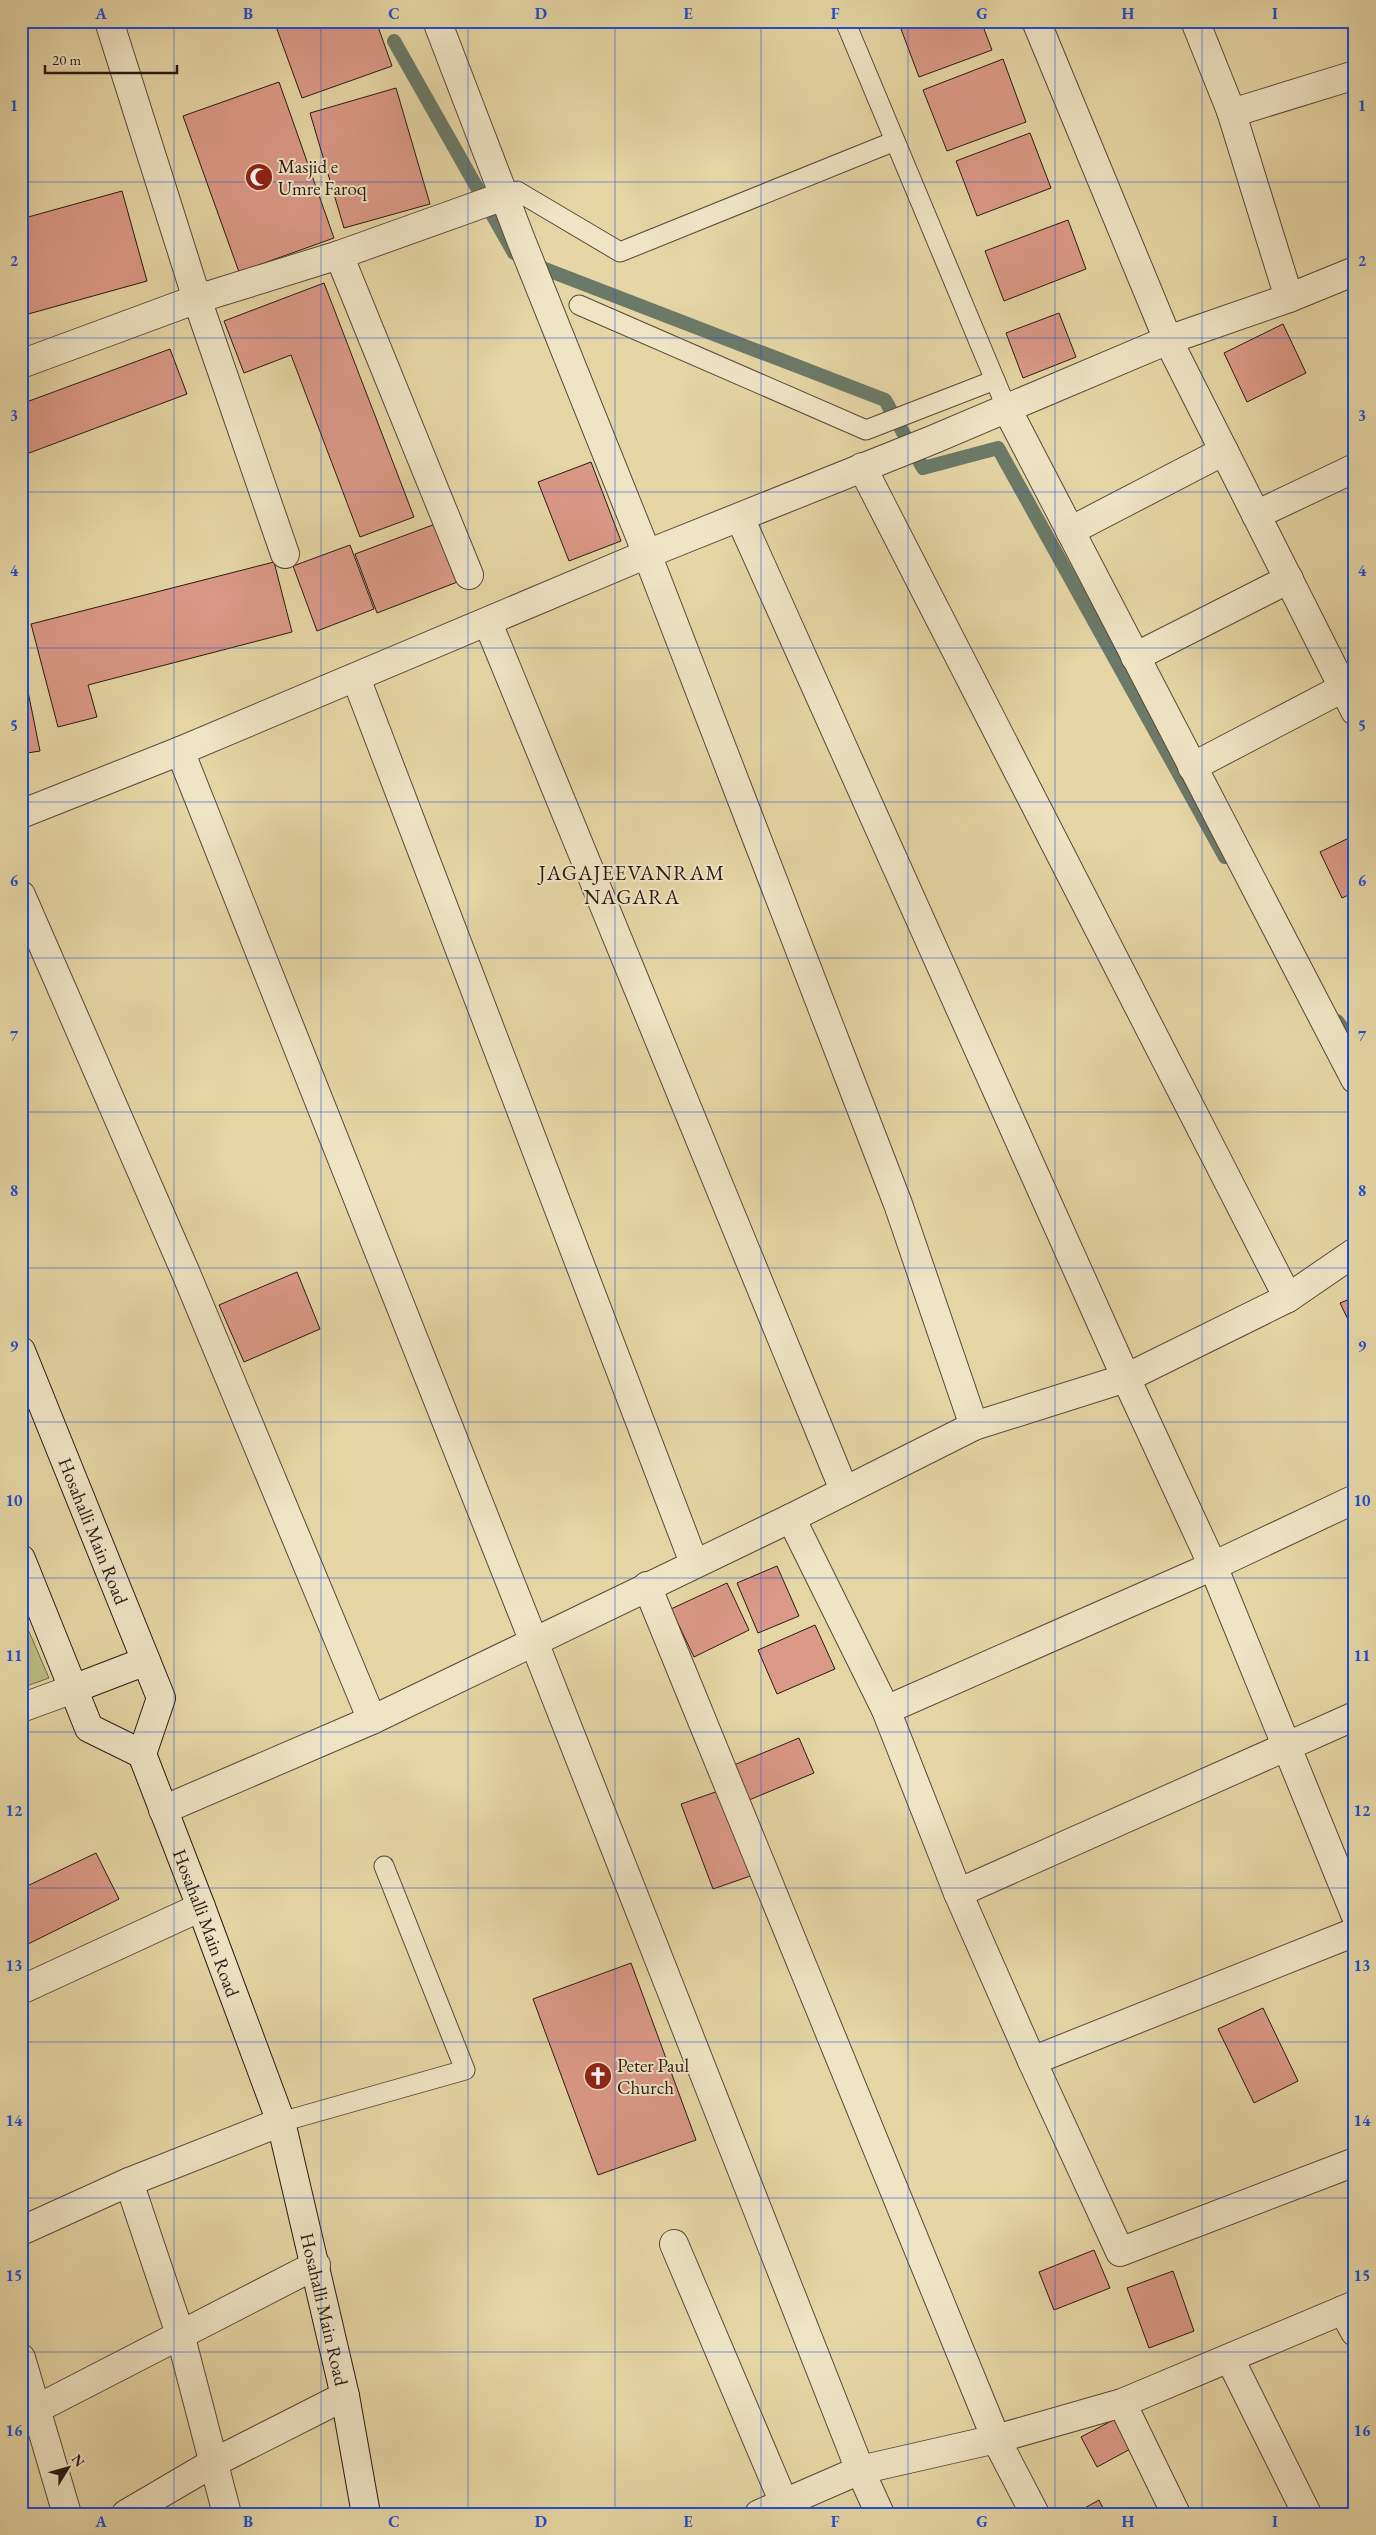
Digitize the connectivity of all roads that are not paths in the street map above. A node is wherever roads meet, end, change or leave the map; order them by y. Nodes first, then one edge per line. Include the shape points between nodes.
1 (110, 21) edge
2 (437, 21) edge
3 (845, 21) edge
4 (1036, 21) edge
5 (1195, 21) edge
6 (1355, 75) edge
7 (1231, 111) junction
8 (895, 140) junction
9 (498, 198) junction
10 (339, 255) junction
11 (1355, 271) edge
12 (1289, 298) junction
13 (197, 299) junction
14 (579, 305) dead end
15 (1168, 340) junction
16 (21, 364) edge
17 (995, 380) junction
18 (1007, 409) junction
19 (1224, 451) junction
20 (862, 468) junction
21 (1354, 470) edge
22 (1256, 515) junction
23 (740, 518) junction
24 (1070, 531) junction
25 (286, 554) dead end
26 (647, 554) junction
27 (469, 575) dead end
28 (1289, 580) junction
29 (488, 623) junction
30 (1135, 657) junction
31 (356, 678) junction
32 (1349, 700) edge
33 (180, 751) junction
34 (1192, 767) junction
35 (21, 814) edge
36 (21, 895) edge
37 (1355, 1079) edge
38 (1355, 1252) edge
39 (1288, 1298) junction
40 (21, 1351) edge
41 (1126, 1378) junction
42 (974, 1426) junction
43 (844, 1490) junction
44 (1355, 1500) edge
45 (791, 1518) junction
46 (21, 1559) edge
47 (694, 1564) junction
48 (1213, 1566) junction
49 (647, 1586) junction
50 (534, 1642) junction
51 (146, 1661) junction
52 (73, 1689) junction
53 (21, 1708) edge
54 (886, 1710) junction
55 (1355, 1716) edge
56 (372, 1720) junction
57 (1288, 1747) junction
58 (142, 1754) junction
59 (163, 1810) junction
60 (384, 1866) dead end
61 (958, 1893) junction
62 (202, 1907) junction
63 (1355, 1914) edge
64 (1355, 1932) edge
65 (21, 1990) edge
66 (1032, 2061) junction
67 (281, 2122) junction
68 (1355, 2162) edge
69 (129, 2182) junction
70 (21, 2231) edge
71 (674, 2244) dead end
72 (316, 2265) junction
73 (1351, 2315) edge
74 (180, 2334) junction
75 (21, 2358) edge
76 (1230, 2359) junction
77 (345, 2396) junction
78 (1122, 2402) junction
79 (30, 2413) edge
80 (996, 2439) junction
81 (214, 2463) junction
82 (860, 2470) junction
83 (784, 2503) junction
84 (67, 2514) edge
85 (126, 2514) edge
86 (227, 2514) edge
87 (366, 2514) edge
88 (759, 2514) edge
89 (880, 2514) edge
90 (1035, 2514) edge
91 (1176, 2514) edge
92 (1307, 2514) edge

1 - 13 street
2 - 9 street
3 - 8 lane
4 - 15 street
5 - 7 street
6 - 7 street
7 - 12 street
8 - 9 lane via 620,252 517,191
8 - 17 lane
9 - 10 street
9 - 26 street via 521,240
10 - 13 street
10 - 27 street
11 - 12 street
12 - 15 street
13 - 16 street
13 - 25 street
14 - 17 lane via 866,430
15 - 18 street
15 - 19 street
17 - 18 lane
18 - 20 street
18 - 24 street
19 - 22 street
19 - 24 street
20 - 23 street
20 - 39 street
21 - 22 street
22 - 28 street
23 - 26 street
23 - 41 street
24 - 30 street
26 - 29 street
26 - 42 street via 898,1204
28 - 30 street
28 - 32 street
29 - 31 street
29 - 43 street
30 - 34 street
31 - 33 street
31 - 47 street
32 - 34 street
33 - 35 street
33 - 50 street
34 - 37 street
36 - 56 street via 185,1271
38 - 39 street
39 - 41 street
40 - 51 street, Hosahalli Main Road
41 - 42 street
41 - 48 street
42 - 43 street
43 - 45 street
44 - 48 street
45 - 47 street
45 - 54 street
46 - 52 street
47 - 49 street
48 - 54 street
48 - 57 street
49 - 50 street
49 - 80 street
50 - 56 street
50 - 82 street
51 - 52 street
51 - 58 street, Hosahalli Main Road via 161,1698
52 - 53 street
52 - 58 street via 89,1728
54 - 61 street
55 - 57 street
56 - 59 street
57 - 61 street
57 - 63 street
58 - 59 street, Hosahalli Main Road
59 - 62 street, Hosahalli Main Road
60 - 67 lane via 465,2070
61 - 66 street
62 - 65 street
62 - 67 street, Hosahalli Main Road
64 - 66 street
66 - 68 street via 1120,2252
67 - 69 street
67 - 72 street, Hosahalli Main Road
69 - 70 street
69 - 74 street
71 - 83 street
72 - 74 street
72 - 77 street, Hosahalli Main Road
73 - 76 street
74 - 79 street
74 - 81 street
75 - 79 street
76 - 78 street
76 - 92 street
77 - 81 street
77 - 87 street, Hosahalli Main Road
78 - 80 street
78 - 91 street
79 - 84 street
80 - 82 street
80 - 90 street
81 - 85 street
81 - 86 street
82 - 83 street
82 - 89 street
83 - 88 street

